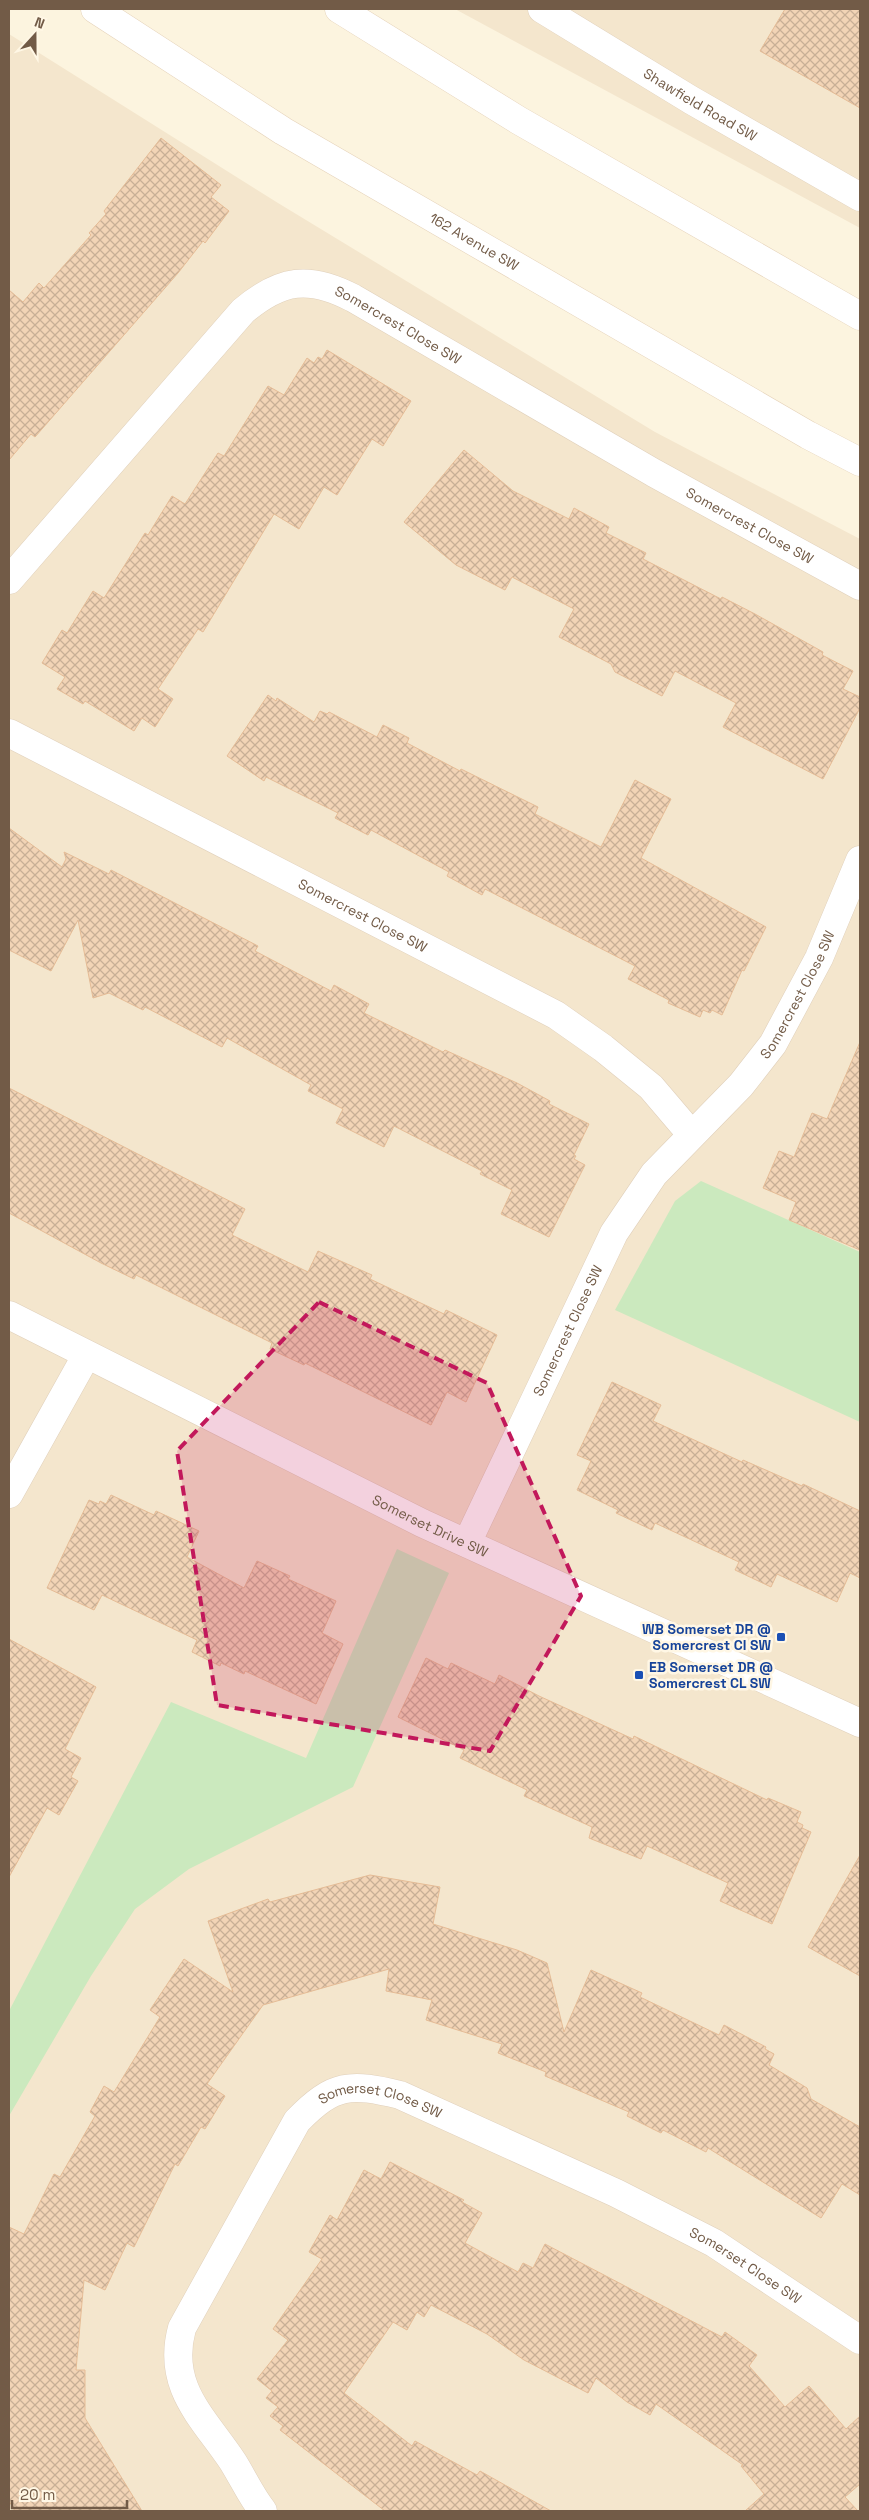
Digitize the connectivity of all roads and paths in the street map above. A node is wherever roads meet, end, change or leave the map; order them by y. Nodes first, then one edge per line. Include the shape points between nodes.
1 (95, 9) edge
2 (339, 9) edge
3 (542, 9) edge
4 (860, 197) edge
5 (860, 316) edge
6 (860, 462) edge
7 (9, 580) edge
8 (860, 586) edge
9 (9, 733) edge
10 (860, 860) edge
11 (691, 1134) junction
12 (9, 1315) edge
13 (86, 1356) junction
14 (9, 1494) edge
15 (466, 1543) junction
16 (860, 1723) edge
17 (860, 2340) edge
18 (263, 2511) edge

1 - 6 street, 162 Avenue SW via 283,131
2 - 5 street via 518,120
3 - 4 street, Shawfield Road SW via 691,100
7 - 8 street, Somercrest Close SW via 243,311 277,287 306,282 333,287 654,473
9 - 11 street, Somercrest Close SW via 556,1015 604,1048 651,1087
10 - 11 street, Somercrest Close SW via 819,958 773,1044 741,1085
11 - 15 street, Somercrest Close SW via 654,1174 614,1233
12 - 13 street, Somerset Drive SW
13 - 14 street
13 - 15 street, Somerset Drive SW
15 - 16 street, Somerset Drive SW
17 - 18 street, Somerset Close SW via 714,2243 616,2193 400,2095 372,2088 346,2087 318,2100 297,2121 182,2328 177,2347 181,2382 192,2406 233,2462

